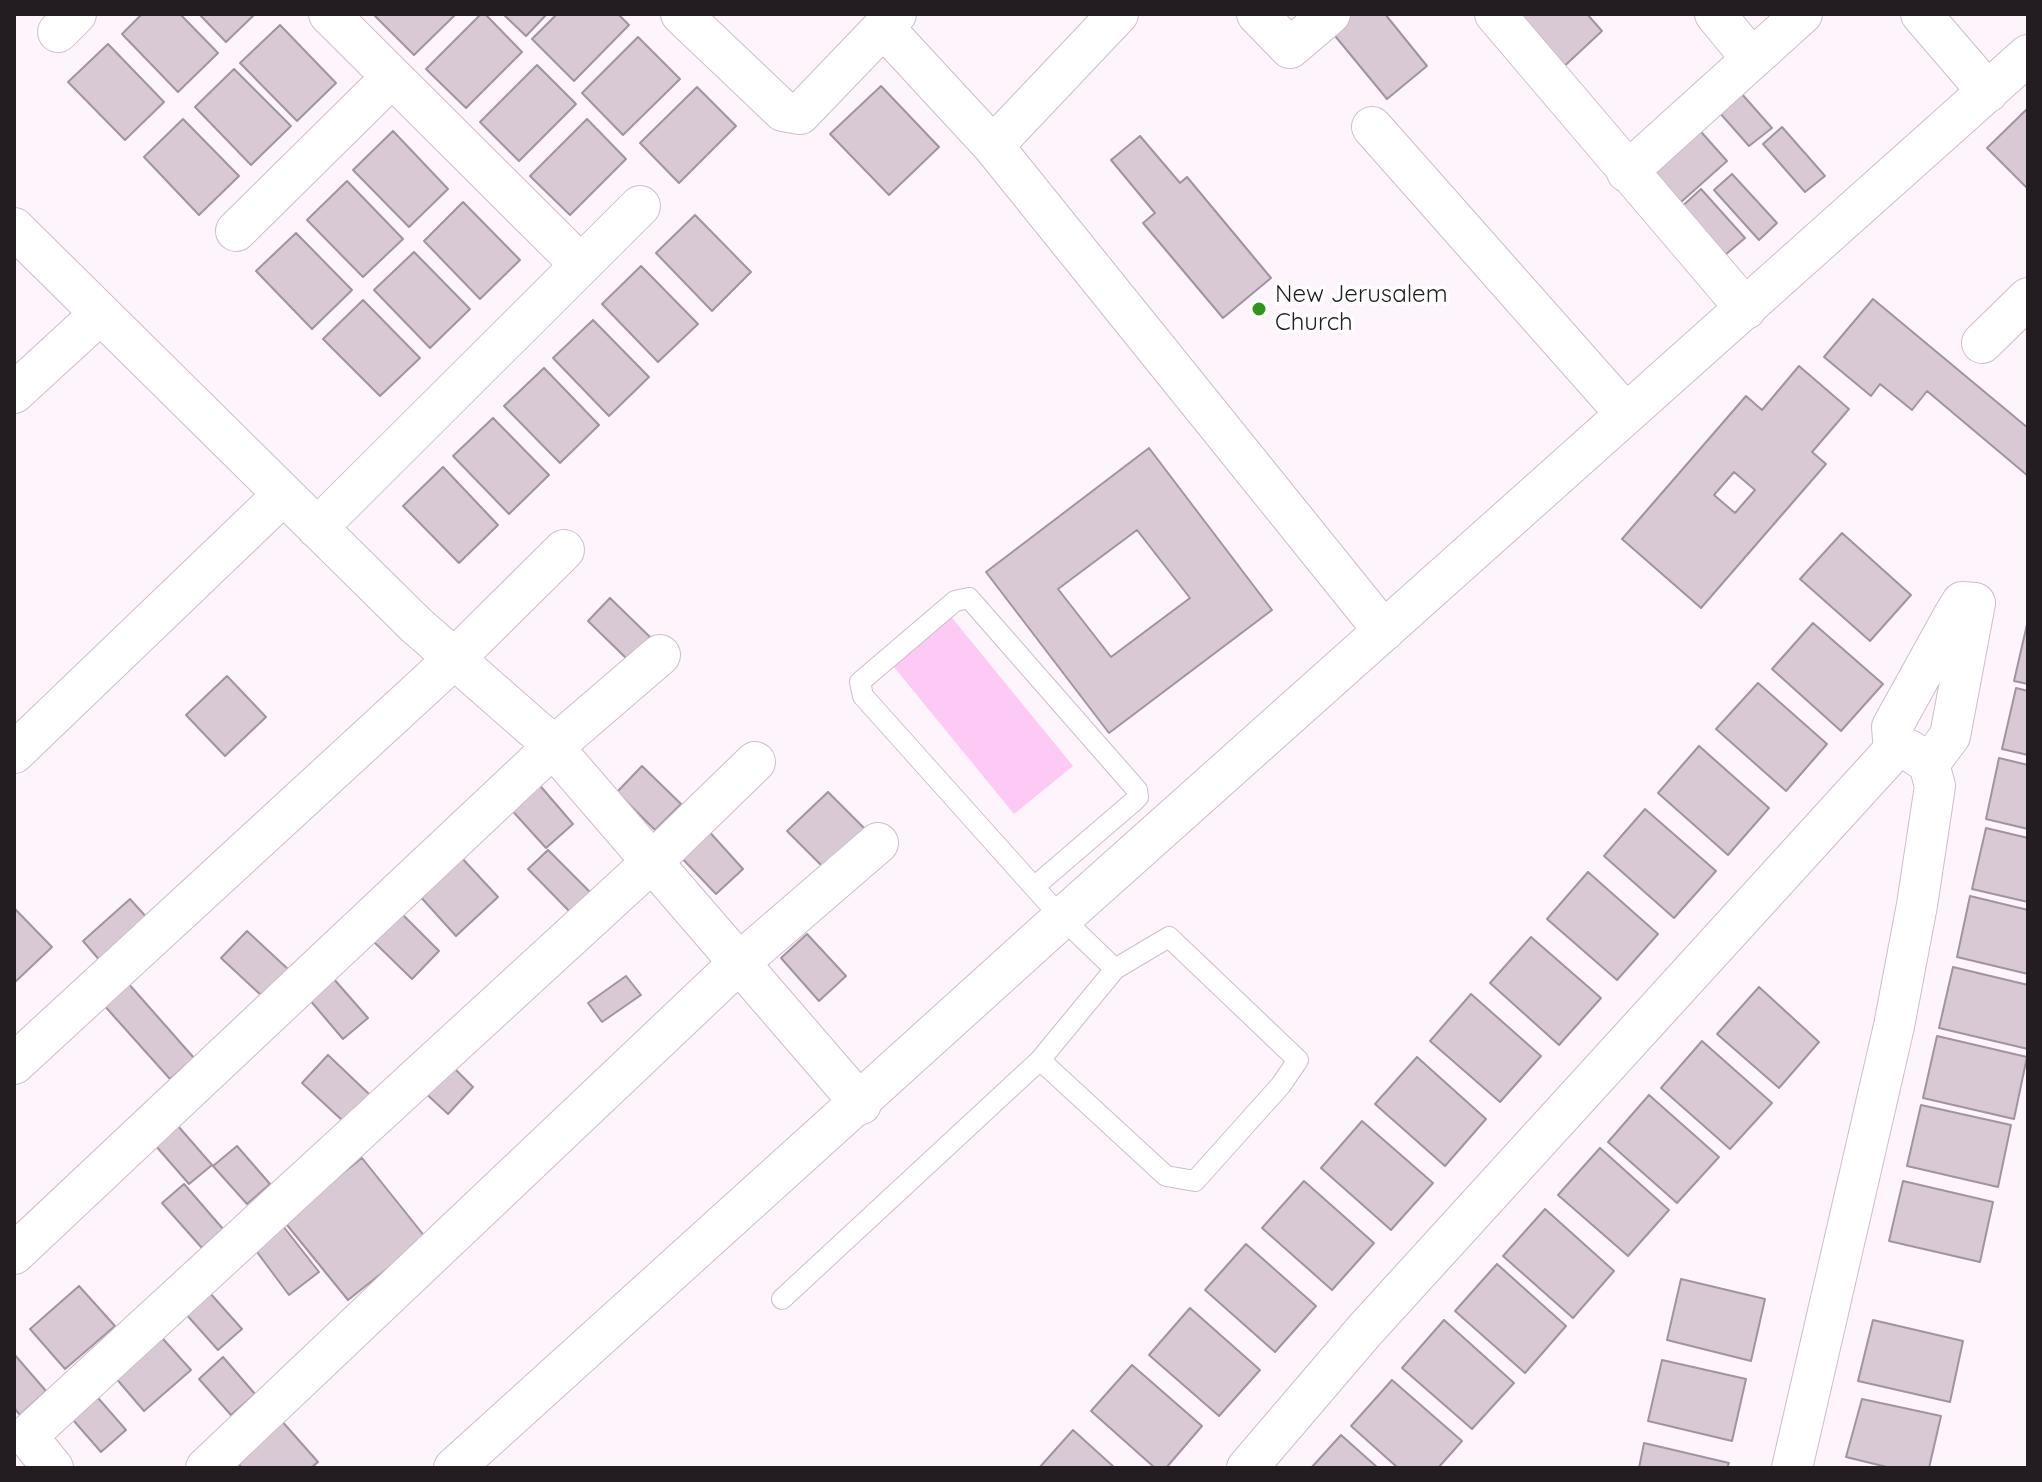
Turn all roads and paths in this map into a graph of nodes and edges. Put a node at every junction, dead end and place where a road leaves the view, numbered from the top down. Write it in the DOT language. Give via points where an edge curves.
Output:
graph roads {
  1 [pos="329,14"];
  2 [pos="681,14"];
  3 [pos="1118,14"];
  4 [pos="1257,14"];
  5 [pos="1330,14"];
  6 [pos="1495,14"];
  7 [pos="1715,14"];
  8 [pos="1802,14"];
  9 [pos="1921,14"];
  10 [pos="890,21"];
  11 [pos="2028,55"];
  12 [pos="1752,59"];
  13 [pos="392,77"];
  14 [pos="1988,92"];
  15 [pos="1372,127"];
  16 [pos="993,146"];
  17 [pos="1627,172"];
  18 [pos="640,206"];
  19 [pos="14,228"];
  20 [pos="236,231"];
  21 [pos="581,265"];
  22 [pos="2028,298"];
  23 [pos="1746,309"];
  24 [pos="100,314"];
  25 [pos="1982,343"];
  26 [pos="14,393"];
  27 [pos="1626,414"];
  28 [pos="283,495"];
  29 [pos="317,528"];
  30 [pos="564,550"];
  31 [pos="1384,631"];
  32 [pos="660,655"];
  33 [pos="455,658"];
  34 [pos="553,747"];
  35 [pos="14,753"];
  36 [pos="755,762"];
  37 [pos="878,843"];
  38 [pos="653,861"];
  39 [pos="1034,887"];
  40 [pos="1062,918"];
  41 [pos="740,962"];
  42 [pos="1115,969"];
  43 [pos="1040,1060"];
  44 [pos="14,1064"];
  45 [pos="861,1104"];
  46 [pos="14,1254"];
  47 [pos="782,1299"];
  48 [pos="18,1434"];
  49 [pos="53,1468"];
  50 [pos="206,1468"];
  51 [pos="454,1468"];
  52 [pos="1247,1468"];
  53 [pos="1792,1468"];
  1 -- 13 [label="street"];
  2 -- 10 [label="street" via="783,111 800,114"];
  3 -- 16 [label="street"];
  4 -- 5 [label="street" via="1290,48"];
  6 -- 17 [label="street"];
  7 -- 12 [label="street"];
  8 -- 12 [label="street"];
  9 -- 14 [label="street"];
  10 -- 16 [label="street"];
  11 -- 14 [label="street"];
  12 -- 17 [label="street"];
  13 -- 20 [label="street"];
  13 -- 21 [label="street"];
  14 -- 23 [label="street"];
  15 -- 27 [label="street"];
  16 -- 31 [label="street"];
  17 -- 23 [label="street"];
  18 -- 21 [label="street"];
  19 -- 24 [label="street"];
  21 -- 29 [label="street"];
  22 -- 25 [label="street"];
  23 -- 27 [label="street"];
  24 -- 26 [label="street"];
  24 -- 28 [label="street"];
  27 -- 31 [label="street"];
  28 -- 29 [label="street"];
  28 -- 35 [label="street"];
  29 -- 33 [label="street"];
  30 -- 33 [label="street"];
  31 -- 40 [label="street"];
  32 -- 34 [label="street"];
  33 -- 34 [label="street"];
  33 -- 44 [label="street"];
  34 -- 38 [label="street"];
  34 -- 46 [label="street"];
  36 -- 38 [label="street"];
  37 -- 41 [label="street"];
  38 -- 41 [label="street"];
  38 -- 48 [label="street"];
  39 -- 39 [label="lane" via="863,696 860,682 955,601 969,598 1137,790 1133,802"];
  39 -- 40 [label="lane"];
  40 -- 42 [label="lane"];
  40 -- 45 [label="street"];
  41 -- 45 [label="street"];
  41 -- 50 [label="street"];
  42 -- 43 [label="lane"];
  42 -- 43 [label="lane" via="1169,937 1298,1060 1195,1181 1166,1176"];
  43 -- 47 [label="lane"];
  45 -- 51 [label="street"];
  48 -- 49 [label="street"];
  52 -- 53 [label="street" via="1365,1330 1911,757 1935,786 1933,809 1894,1026"];
}
